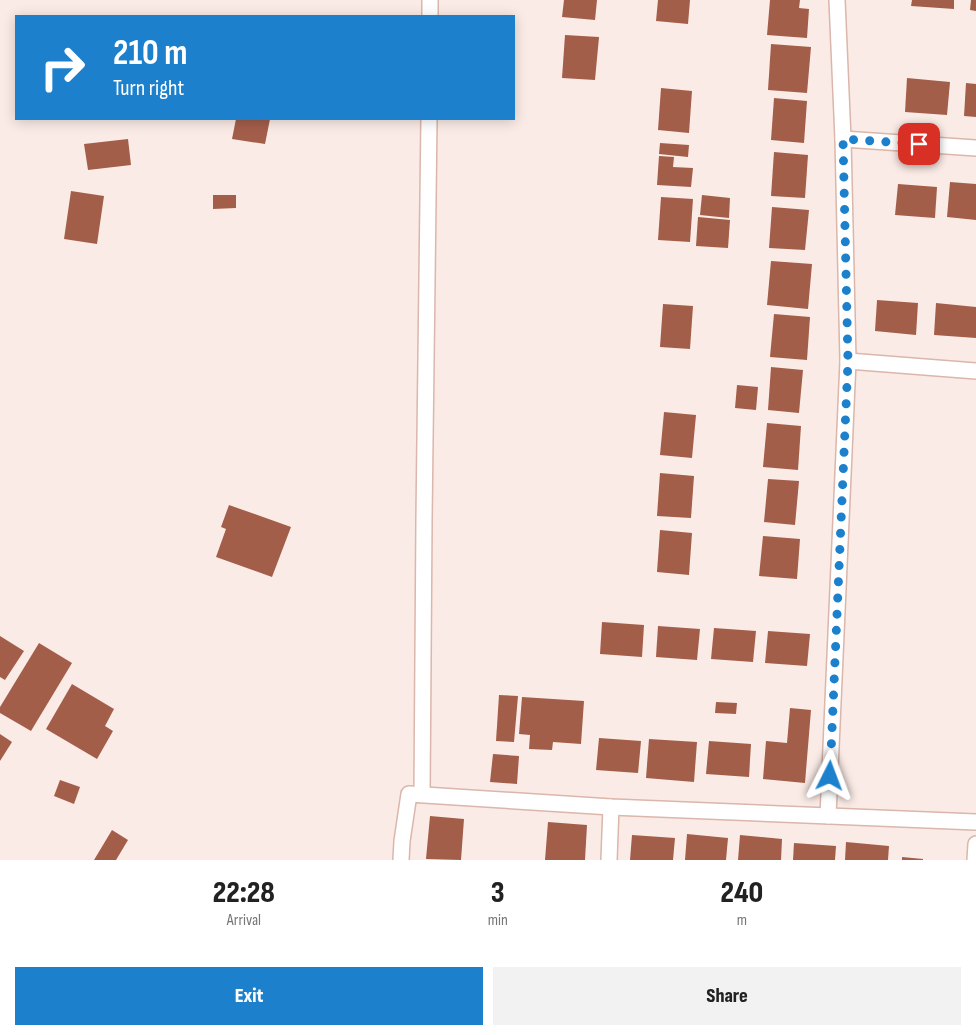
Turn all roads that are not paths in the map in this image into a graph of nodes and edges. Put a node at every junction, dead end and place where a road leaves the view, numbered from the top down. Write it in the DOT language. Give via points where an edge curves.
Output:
graph roads {
  1 [pos="430,0"];
  2 [pos="837,0"];
  3 [pos="430,15"];
  4 [pos="429,120"];
  5 [pos="843,139"];
  6 [pos="976,148"];
  7 [pos="848,361"];
  8 [pos="976,371"];
  9 [pos="422,794"];
  10 [pos="611,807"];
  11 [pos="828,816"];
  12 [pos="976,822"];
  13 [pos="976,844"];
  14 [pos="401,860"];
  15 [pos="609,860"];
  16 [pos="975,860"];
  1 -- 3 [label="street"];
  2 -- 5 [label="street"];
  4 -- 9 [label="street"];
  5 -- 6 [label="street"];
  5 -- 7 [label="street"];
  7 -- 8 [label="street"];
  7 -- 11 [label="street"];
  9 -- 10 [label="street"];
  9 -- 14 [label="street" via="410,794"];
  10 -- 11 [label="street"];
  10 -- 15 [label="street"];
  11 -- 12 [label="street"];
  13 -- 16 [label="street"];
}
